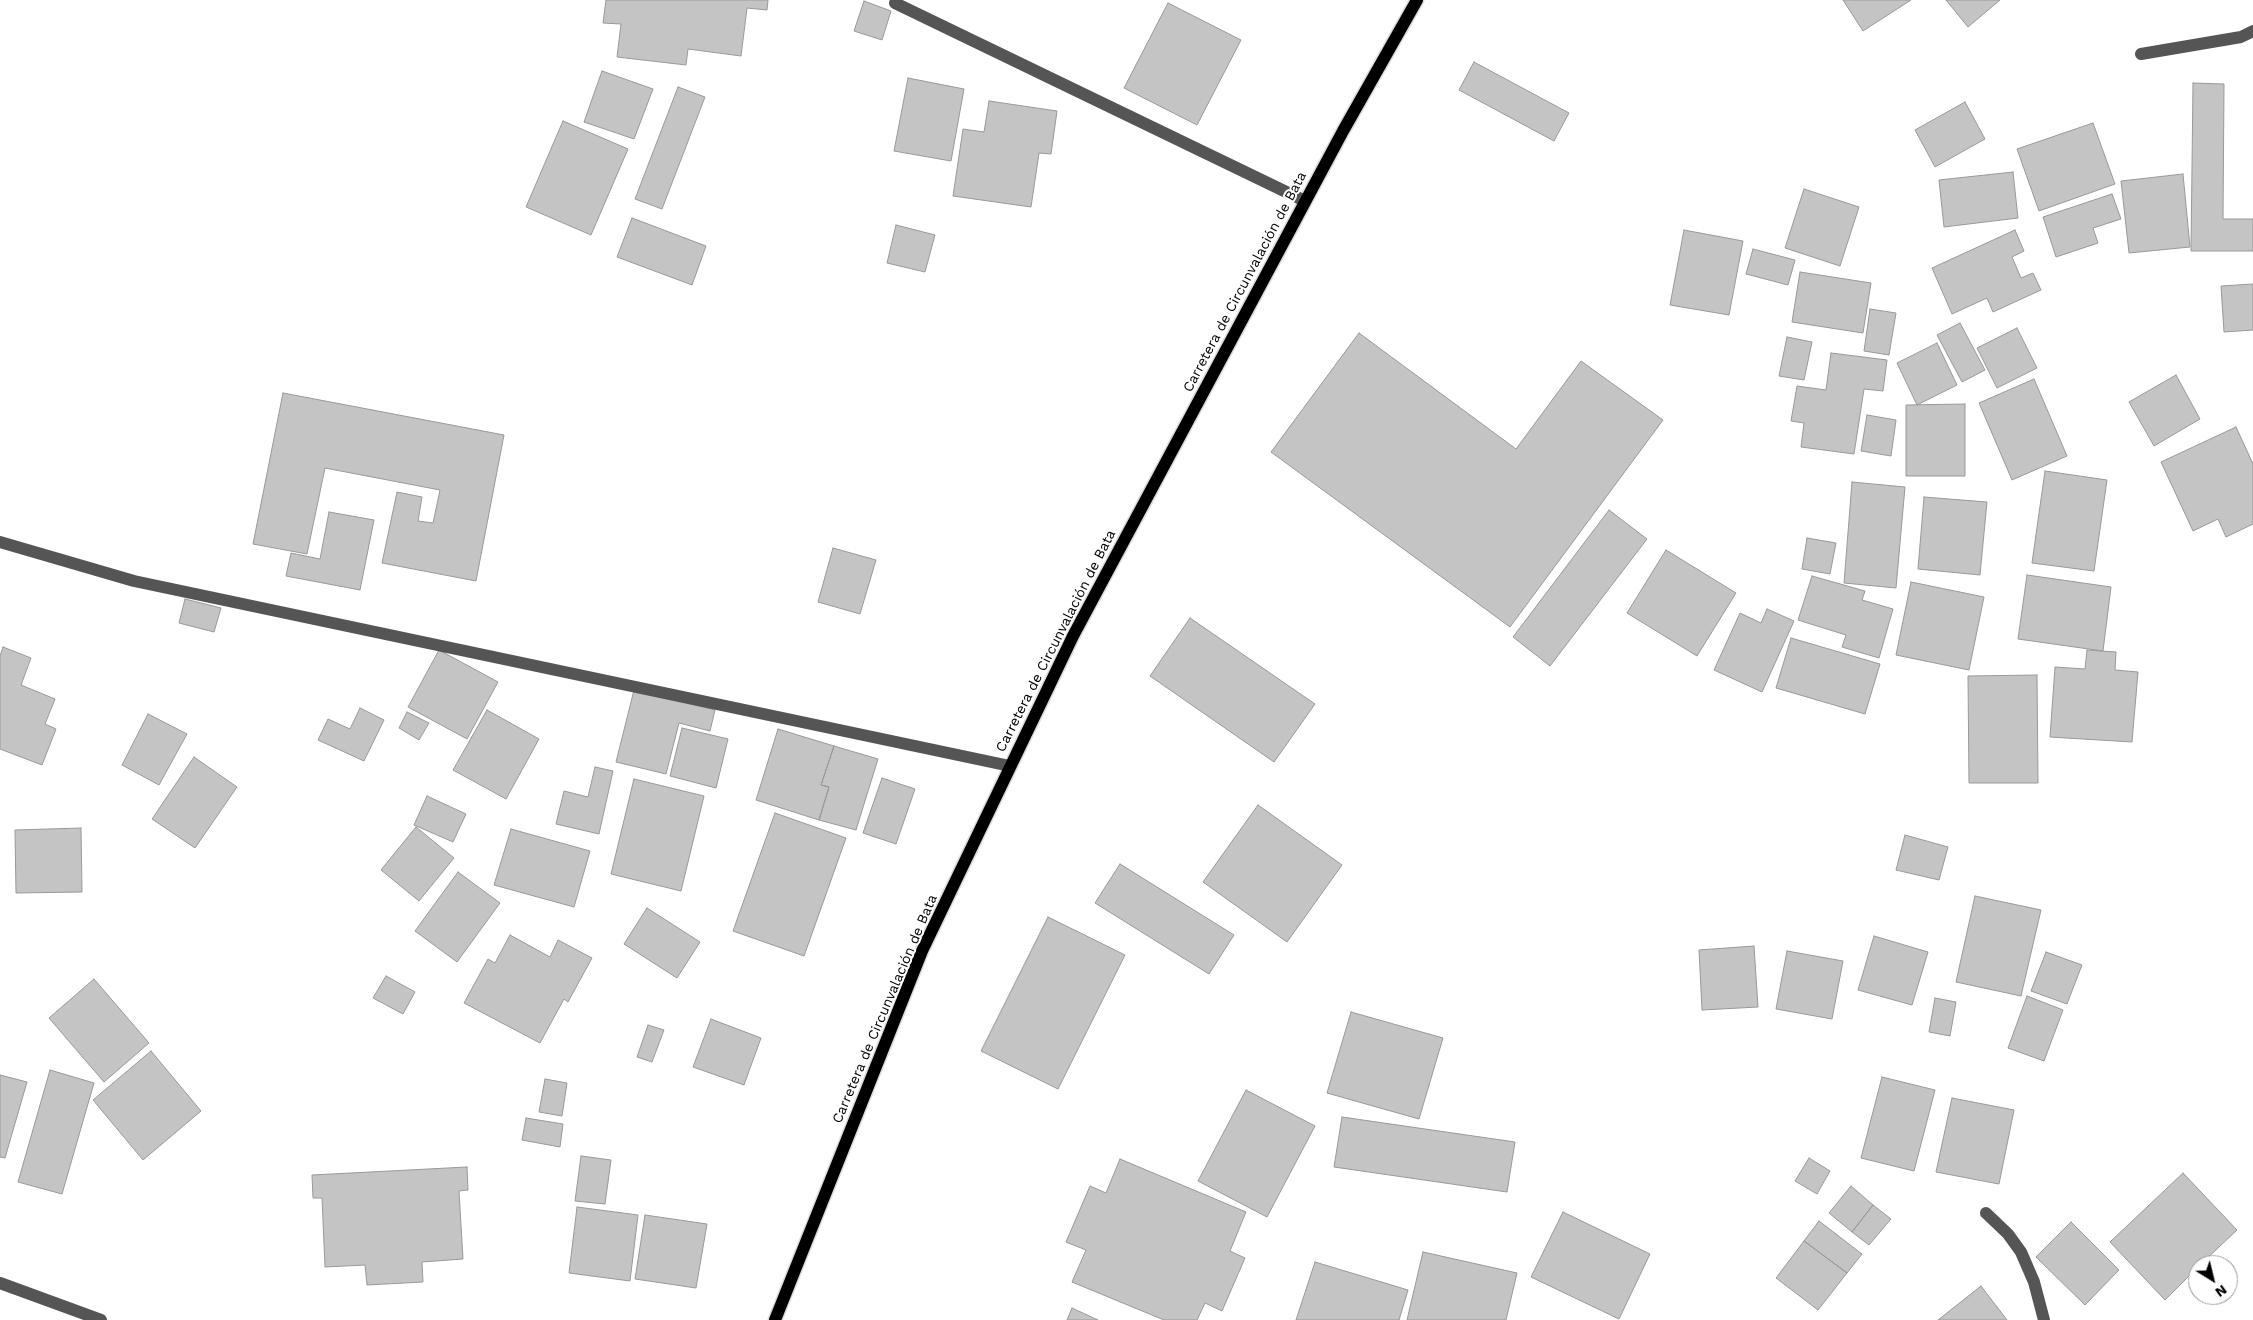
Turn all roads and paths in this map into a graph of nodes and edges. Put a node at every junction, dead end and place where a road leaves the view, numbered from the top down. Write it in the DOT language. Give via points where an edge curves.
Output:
graph roads {
  1 [pos="1416,0"];
  2 [pos="895,3"];
  3 [pos="2253,31"];
  4 [pos="2141,54"];
  5 [pos="1305,201"];
  6 [pos="0,542"];
  7 [pos="1010,766"];
  8 [pos="1986,1213"];
  9 [pos="0,1283"];
  10 [pos="101,1320"];
  11 [pos="775,1320"];
  12 [pos="2044,1320"];
  1 -- 5 [label="main road, Carretera de Circunvalación de Bata"];
  2 -- 5 [label="street"];
  3 -- 4 [label="street" via="2241,37"];
  5 -- 7 [label="main road, Carretera de Circunvalación de Bata" via="1072,636"];
  6 -- 7 [label="street" via="134,582"];
  7 -- 11 [label="main road, Carretera de Circunvalación de Bata" via="922,951"];
  8 -- 12 [label="street" via="2008,1234 2020,1252 2034,1282"];
  9 -- 10 [label="street"];
}
